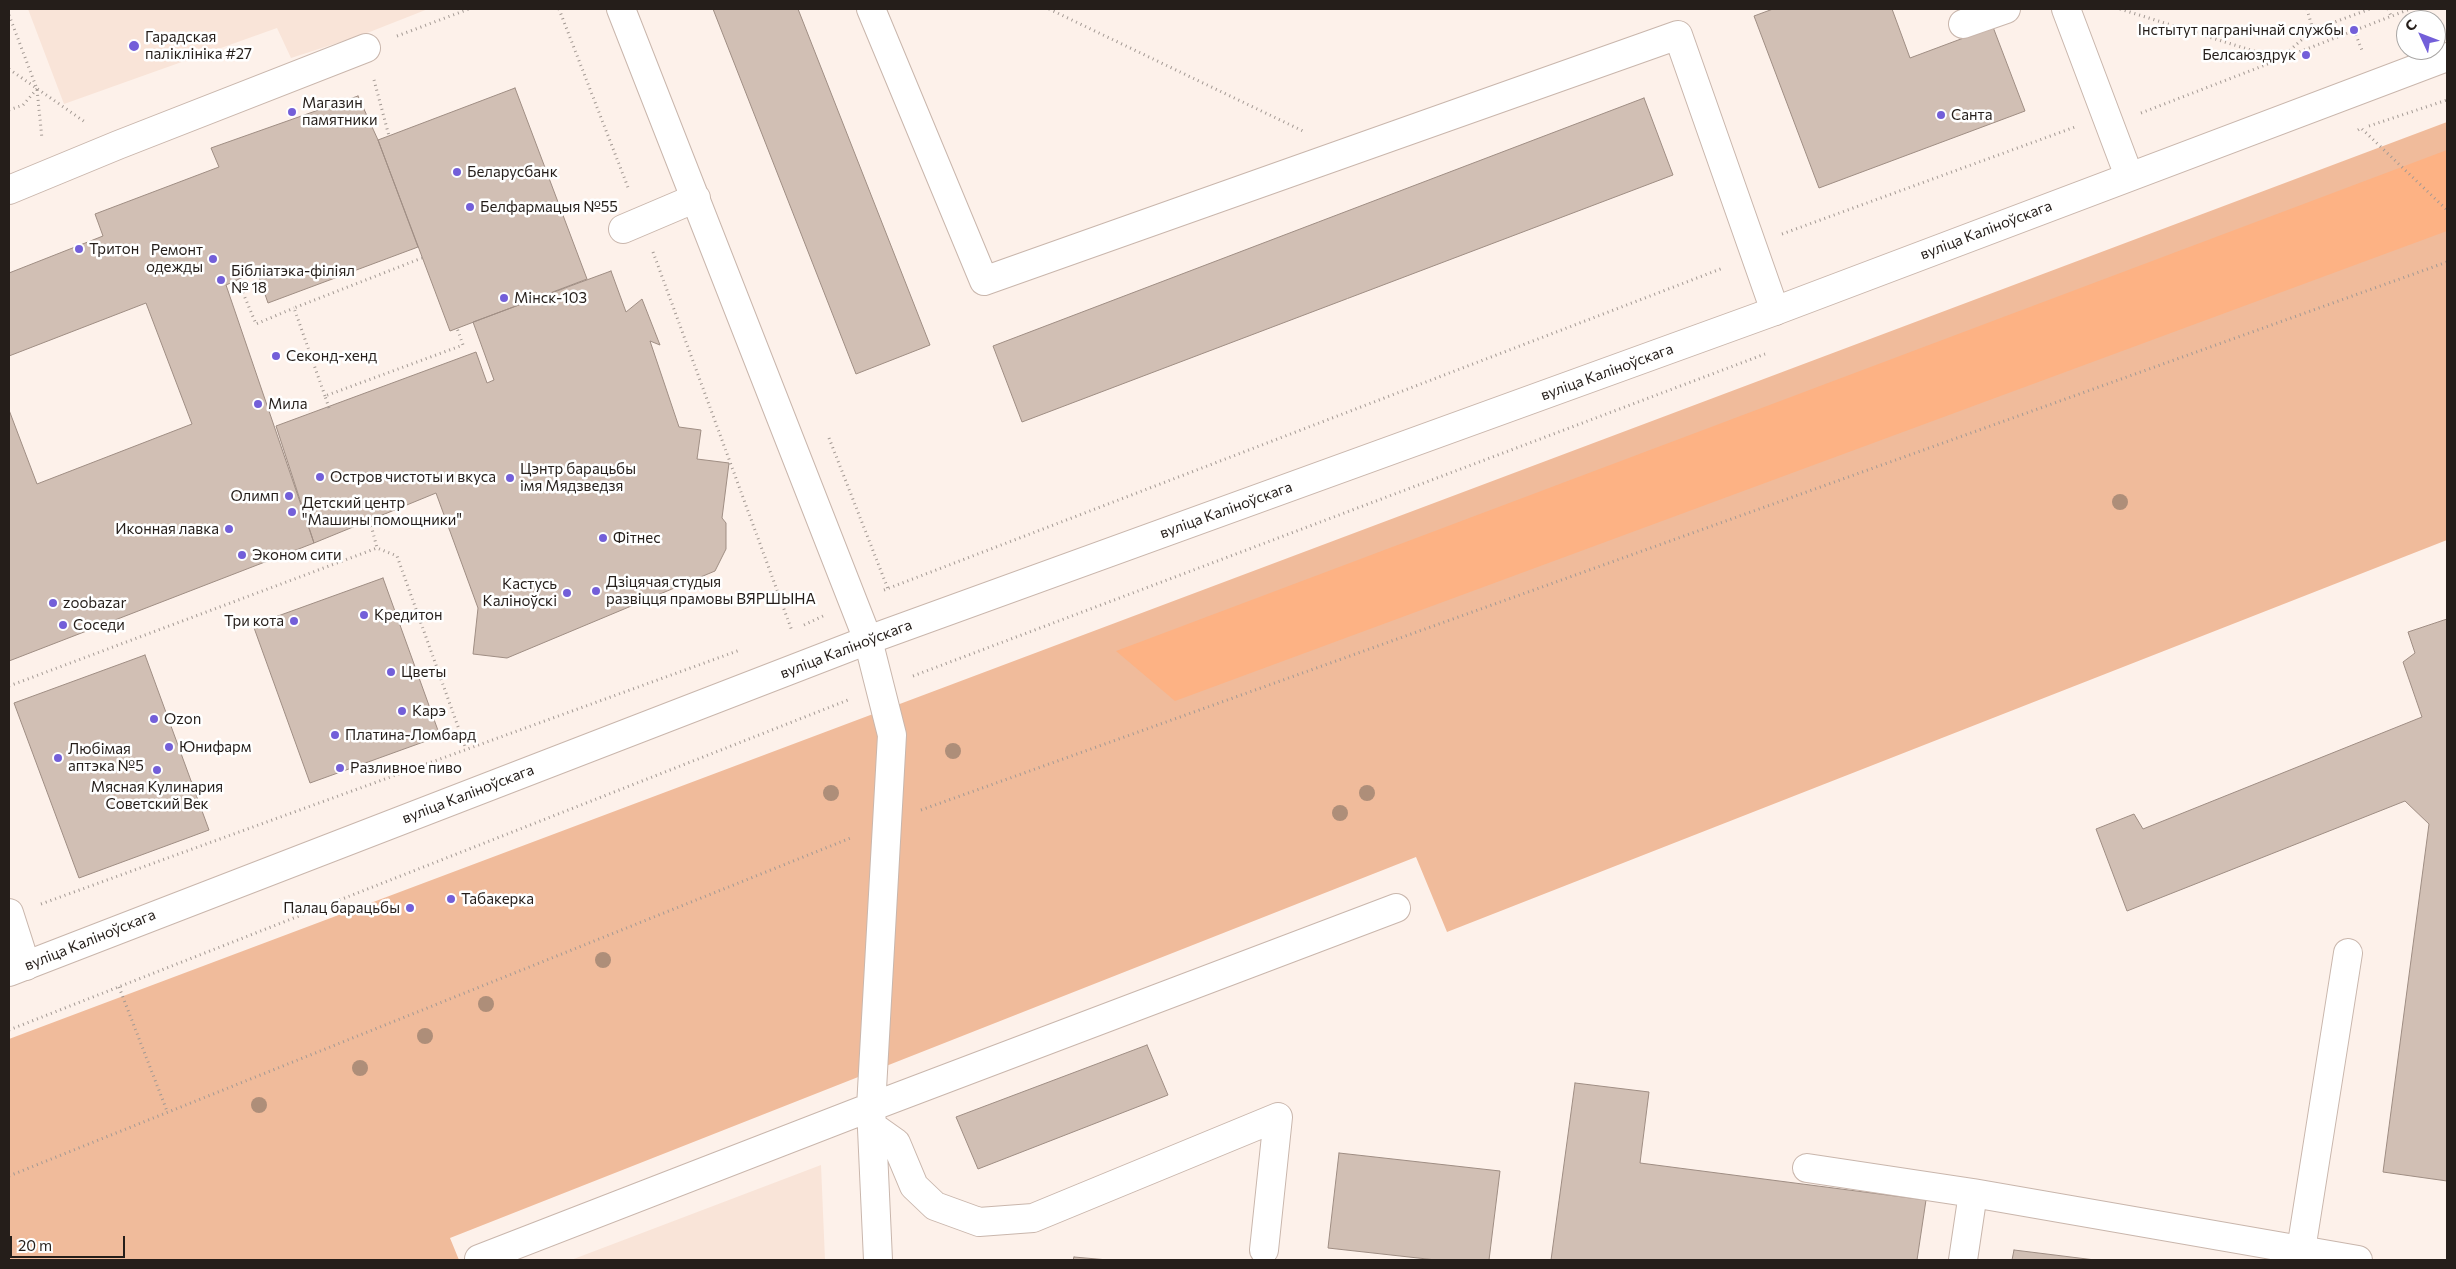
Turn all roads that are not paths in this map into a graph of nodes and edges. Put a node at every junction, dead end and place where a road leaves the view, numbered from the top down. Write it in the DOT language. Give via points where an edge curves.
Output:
graph roads {
  1 [pos="621,9"];
  2 [pos="871,9"];
  3 [pos="2006,9"];
  4 [pos="2066,9"];
  5 [pos="1963,24"];
  6 [pos="366,48"];
  7 [pos="2447,56"];
  8 [pos="2129,176"];
  9 [pos="9,190"];
  10 [pos="696,198"];
  11 [pos="632,225"];
  12 [pos="1775,311"];
  13 [pos="868,640"];
  14 [pos="1396,908"];
  15 [pos="10,916"];
  16 [pos="2348,953"];
  17 [pos="17,969"];
  18 [pos="871,1116"];
  19 [pos="1807,1168"];
  20 [pos="1973,1193"];
  21 [pos="1264,1250"];
  22 [pos="2301,1250"];
  23 [pos="479,1259"];
  24 [pos="878,1260"];
  25 [pos="1963,1260"];
  26 [pos="2358,1260"];
  1 -- 10 [label="main road"];
  2 -- 12 [label="main road" via="984,281 1678,35"];
  3 -- 5 [label="main road"];
  4 -- 8 [label="main road"];
  6 -- 9 [label="main road"];
  7 -- 8 [label="main road, вуліца Каліноўскага"];
  8 -- 12 [label="main road, вуліца Каліноўскага"];
  10 -- 11 [label="main road"];
  10 -- 13 [label="main road"];
  12 -- 13 [label="main road, вуліца Каліноўскага"];
  13 -- 17 [label="main road, вуліца Каліноўскага"];
  13 -- 18 [label="main road" via="892,735"];
  14 -- 18 [label="main road"];
  15 -- 17 [label="main road"];
  16 -- 22 [label="main road"];
  18 -- 21 [label="main road" via="896,1143 914,1186 935,1206 979,1222 1033,1218 1278,1117"];
  18 -- 23 [label="main road"];
  18 -- 24 [label="main road"];
  19 -- 20 [label="main road"];
  20 -- 22 [label="main road"];
  20 -- 25 [label="main road"];
  22 -- 26 [label="main road"];
}
